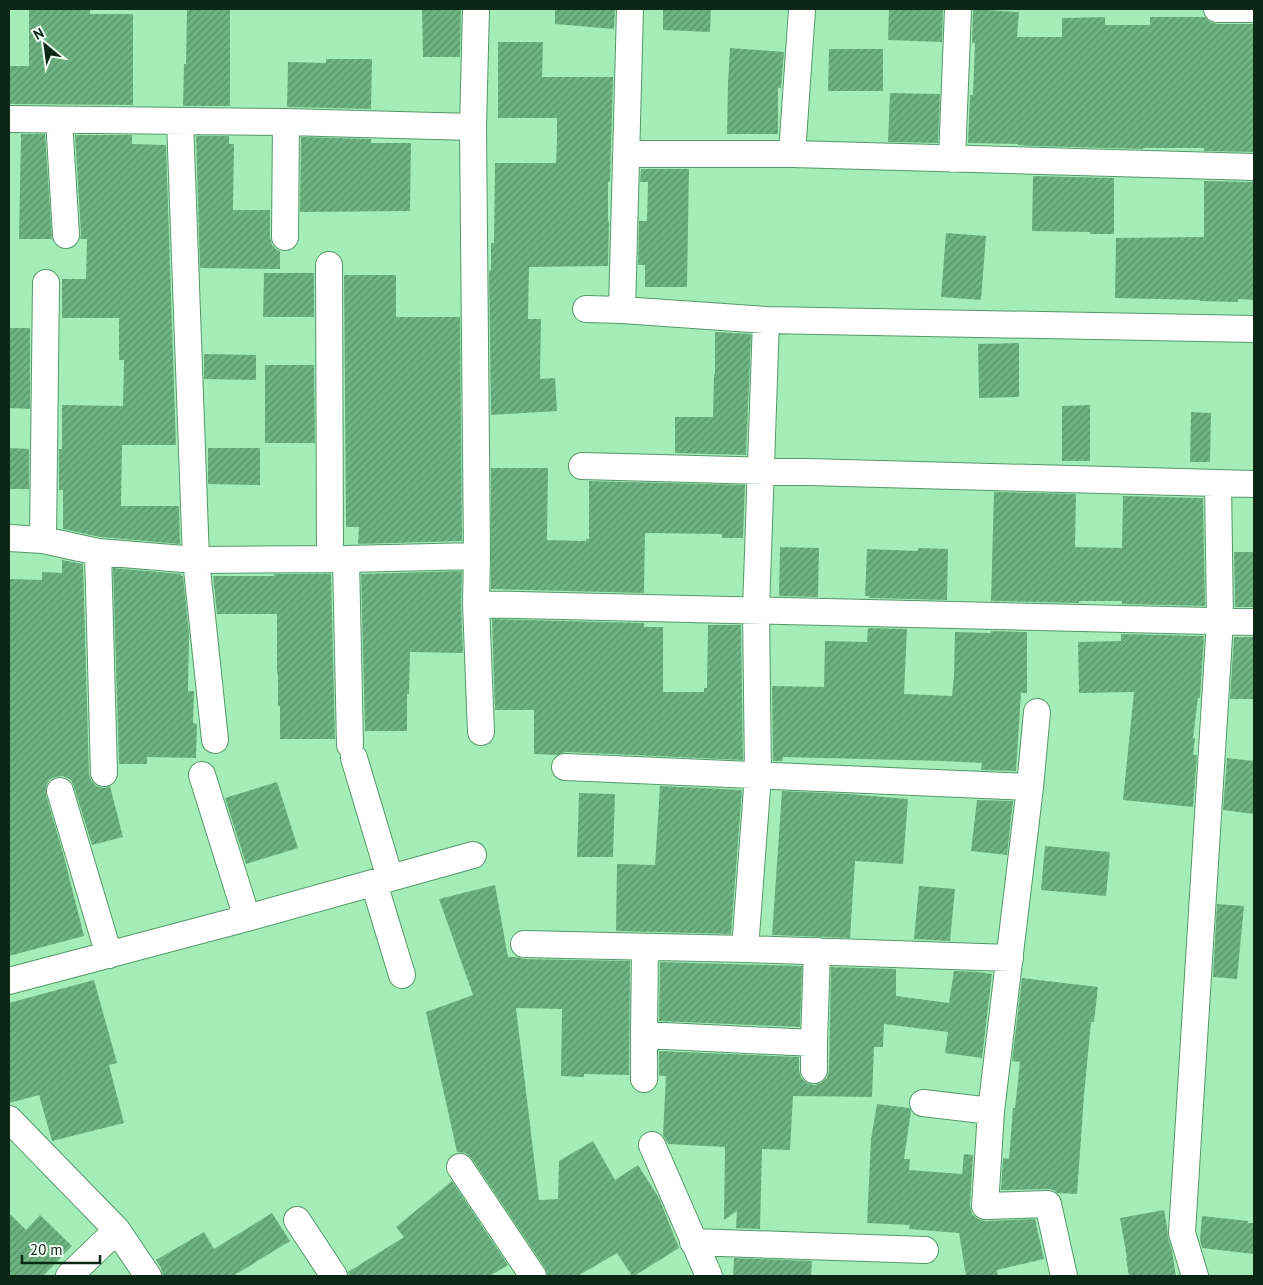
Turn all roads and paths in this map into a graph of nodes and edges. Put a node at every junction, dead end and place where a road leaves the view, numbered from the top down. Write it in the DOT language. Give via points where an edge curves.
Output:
graph roads {
  1 [pos="476,9"];
  2 [pos="630,9"];
  3 [pos="802,9"];
  4 [pos="958,9"];
  5 [pos="1217,9"];
  6 [pos="1254,9"];
  7 [pos="9,119"];
  8 [pos="59,120"];
  9 [pos="180,121"];
  10 [pos="286,122"];
  11 [pos="473,127"];
  12 [pos="626,154"];
  13 [pos="792,154"];
  14 [pos="952,159"];
  15 [pos="1254,167"];
  16 [pos="66,235"];
  17 [pos="286,237"];
  18 [pos="329,265"];
  19 [pos="46,283"];
  20 [pos="586,309"];
  21 [pos="622,310"];
  22 [pos="766,320"];
  23 [pos="1254,330"];
  24 [pos="582,466"];
  25 [pos="760,470"];
  26 [pos="1218,483"];
  27 [pos="1254,484"];
  28 [pos="9,538"];
  29 [pos="43,540"];
  30 [pos="98,552"];
  31 [pos="477,556"];
  32 [pos="338,559"];
  33 [pos="196,560"];
  34 [pos="476,604"];
  35 [pos="756,610"];
  36 [pos="1220,621"];
  37 [pos="1254,622"];
  38 [pos="1037,712"];
  39 [pos="481,732"];
  40 [pos="215,740"];
  41 [pos="566,767"];
  42 [pos="104,773"];
  43 [pos="202,775"];
  44 [pos="758,776"];
  45 [pos="1030,787"];
  46 [pos="60,791"];
  47 [pos="473,855"];
  48 [pos="382,881"];
  49 [pos="247,918"];
  50 [pos="524,944"];
  51 [pos="645,947"];
  52 [pos="745,949"];
  53 [pos="818,951"];
  54 [pos="109,954"];
  55 [pos="1010,958"];
  56 [pos="402,975"];
  57 [pos="9,981"];
  58 [pos="644,1035"];
  59 [pos="814,1042"];
  60 [pos="814,1070"];
  61 [pos="644,1079"];
  62 [pos="923,1103"];
  63 [pos="990,1111"];
  64 [pos="9,1119"];
  65 [pos="652,1145"];
  66 [pos="460,1167"];
  67 [pos="297,1220"];
  68 [pos="117,1230"];
  69 [pos="693,1242"];
  70 [pos="925,1250"];
  71 [pos="69,1276"];
  72 [pos="148,1276"];
  73 [pos="334,1276"];
  74 [pos="532,1276"];
  75 [pos="709,1276"];
  76 [pos="1064,1276"];
  77 [pos="1195,1276"];
  1 -- 11 [label="street"];
  2 -- 12 [label="street"];
  3 -- 13 [label="street"];
  4 -- 14 [label="street"];
  5 -- 6 [label="street"];
  7 -- 8 [label="street"];
  8 -- 9 [label="street"];
  8 -- 16 [label="street"];
  9 -- 10 [label="street"];
  9 -- 33 [label="street"];
  10 -- 11 [label="street"];
  10 -- 17 [label="street"];
  11 -- 31 [label="street"];
  12 -- 13 [label="street"];
  12 -- 21 [label="street"];
  13 -- 14 [label="street"];
  14 -- 15 [label="street"];
  18 -- 32 [label="street"];
  19 -- 29 [label="street"];
  20 -- 21 [label="street"];
  21 -- 22 [label="street"];
  22 -- 23 [label="street"];
  22 -- 25 [label="street"];
  24 -- 25 [label="street"];
  25 -- 26 [label="street"];
  25 -- 35 [label="street"];
  26 -- 27 [label="street"];
  26 -- 36 [label="street"];
  28 -- 29 [label="street"];
  29 -- 30 [label="street"];
  30 -- 33 [label="street"];
  30 -- 42 [label="street"];
  31 -- 32 [label="street"];
  31 -- 34 [label="street"];
  32 -- 33 [label="street"];
  32 -- 48 [label="street" via="352,752"];
  33 -- 40 [label="street"];
  34 -- 35 [label="street"];
  34 -- 39 [label="street"];
  35 -- 36 [label="street"];
  35 -- 44 [label="street"];
  36 -- 37 [label="street"];
  36 -- 77 [label="street" via="1182,1233"];
  38 -- 45 [label="street"];
  41 -- 44 [label="street"];
  43 -- 49 [label="street"];
  44 -- 45 [label="street"];
  44 -- 52 [label="street"];
  45 -- 55 [label="street"];
  46 -- 54 [label="street"];
  47 -- 48 [label="street"];
  48 -- 49 [label="street"];
  48 -- 56 [label="street"];
  49 -- 54 [label="street"];
  50 -- 51 [label="street"];
  51 -- 52 [label="street"];
  51 -- 58 [label="street"];
  52 -- 53 [label="street"];
  53 -- 55 [label="street"];
  53 -- 59 [label="street"];
  54 -- 57 [label="street"];
  55 -- 63 [label="street"];
  58 -- 59 [label="street"];
  58 -- 61 [label="street"];
  59 -- 60 [label="street"];
  62 -- 63 [label="street"];
  63 -- 76 [label="street" via="985,1206 1048,1204"];
  64 -- 68 [label="street"];
  65 -- 69 [label="street"];
  66 -- 74 [label="street"];
  67 -- 73 [label="street"];
  68 -- 71 [label="street"];
  68 -- 72 [label="street"];
  69 -- 70 [label="street"];
  69 -- 75 [label="street"];
}
